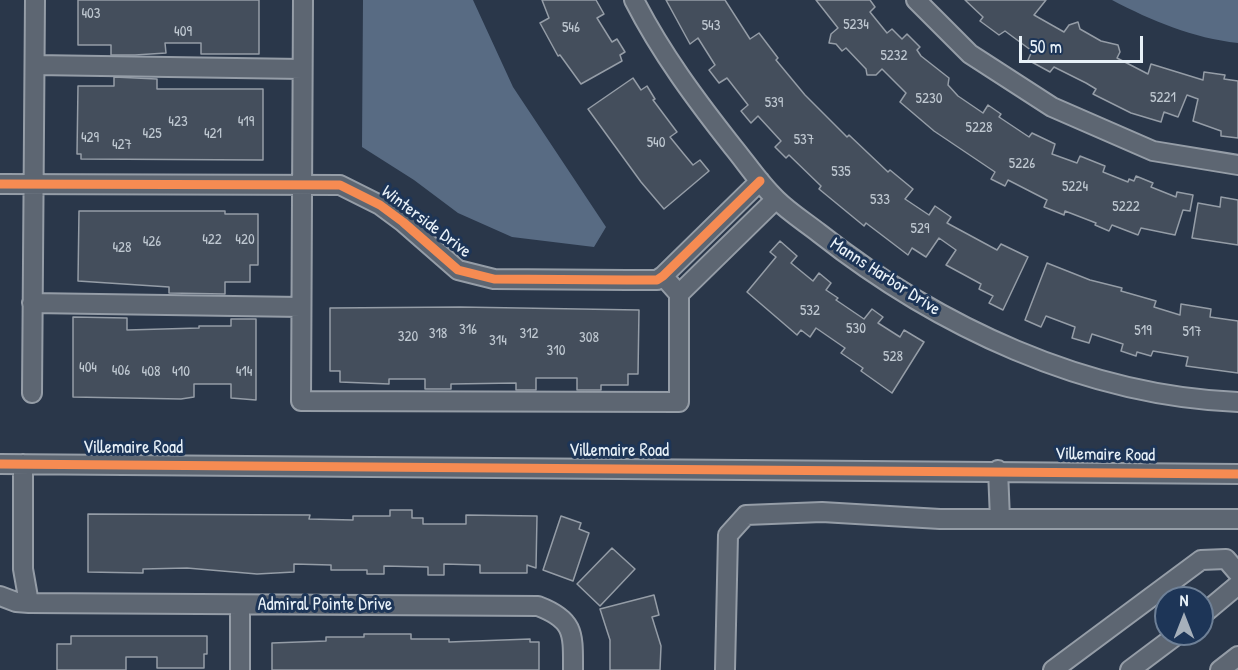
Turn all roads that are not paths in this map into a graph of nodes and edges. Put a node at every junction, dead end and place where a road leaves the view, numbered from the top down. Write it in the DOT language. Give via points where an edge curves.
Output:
graph roads {
  1 [pos="35,0"];
  2 [pos="303,0"];
  3 [pos="634,0"];
  4 [pos="916,0"];
  5 [pos="35,65"];
  6 [pos="302,69"];
  7 [pos="1238,165"];
  8 [pos="760,181"];
  9 [pos="0,184"];
  10 [pos="34,184"];
  11 [pos="302,186"];
  12 [pos="776,199"];
  13 [pos="663,276"];
  14 [pos="679,294"];
  15 [pos="32,303"];
  16 [pos="301,307"];
  17 [pos="32,393"];
  18 [pos="1238,402"];
  19 [pos="0,464"];
  20 [pos="23,464"];
  21 [pos="998,470"];
  22 [pos="1238,474"];
  23 [pos="1000,519"];
  24 [pos="1238,519"];
  25 [pos="1238,573"];
  26 [pos="1238,585"];
  27 [pos="0,596"];
  28 [pos="29,603"];
  29 [pos="240,604"];
  30 [pos="1214,605"];
  31 [pos="1162,646"];
  32 [pos="1238,656"];
  33 [pos="240,670"];
  34 [pos="573,670"];
  35 [pos="725,670"];
  36 [pos="1053,670"];
  37 [pos="1130,670"];
  38 [pos="1220,670"];
  1 -- 5 [label="street"];
  2 -- 6 [label="street"];
  3 -- 8 [label="street, Manns Harbor Drive" via="689,91"];
  4 -- 7 [label="street" via="970,54 1052,106 1153,151"];
  5 -- 6 [label="street"];
  5 -- 10 [label="street"];
  6 -- 11 [label="street"];
  8 -- 12 [label="street, Manns Harbor Drive"];
  8 -- 13 [label="street"];
  9 -- 10 [label="street, Winterside Drive"];
  10 -- 11 [label="street, Winterside Drive"];
  10 -- 15 [label="street"];
  11 -- 13 [label="street, Winterside Drive" via="340,186 380,205 458,270 494,279 657,280"];
  11 -- 16 [label="street"];
  12 -- 14 [label="street"];
  12 -- 18 [label="street, Manns Harbor Drive" via="854,261 926,307 982,335 1053,365 1127,387"];
  13 -- 14 [label="street"];
  14 -- 16 [label="street" via="679,402 301,401"];
  15 -- 16 [label="street"];
  15 -- 17 [label="street"];
  19 -- 20 [label="street, Villemaire Road"];
  20 -- 21 [label="street, Villemaire Road"];
  20 -- 28 [label="street" via="23,569"];
  21 -- 22 [label="street, Villemaire Road"];
  21 -- 23 [label="street"];
  23 -- 24 [label="street"];
  23 -- 35 [label="street" via="822,512 746,515 728,535"];
  25 -- 36 [label="street" via="1226,559 1201,560"];
  26 -- 30 [label="street"];
  27 -- 28 [label="street, Admiral Pointe Drive"];
  28 -- 29 [label="street, Admiral Pointe Drive"];
  29 -- 33 [label="street"];
  29 -- 34 [label="street, Admiral Pointe Drive" via="538,606 556,613 568,625 573,638"];
  31 -- 37 [label="street"];
  32 -- 38 [label="street"];
}
